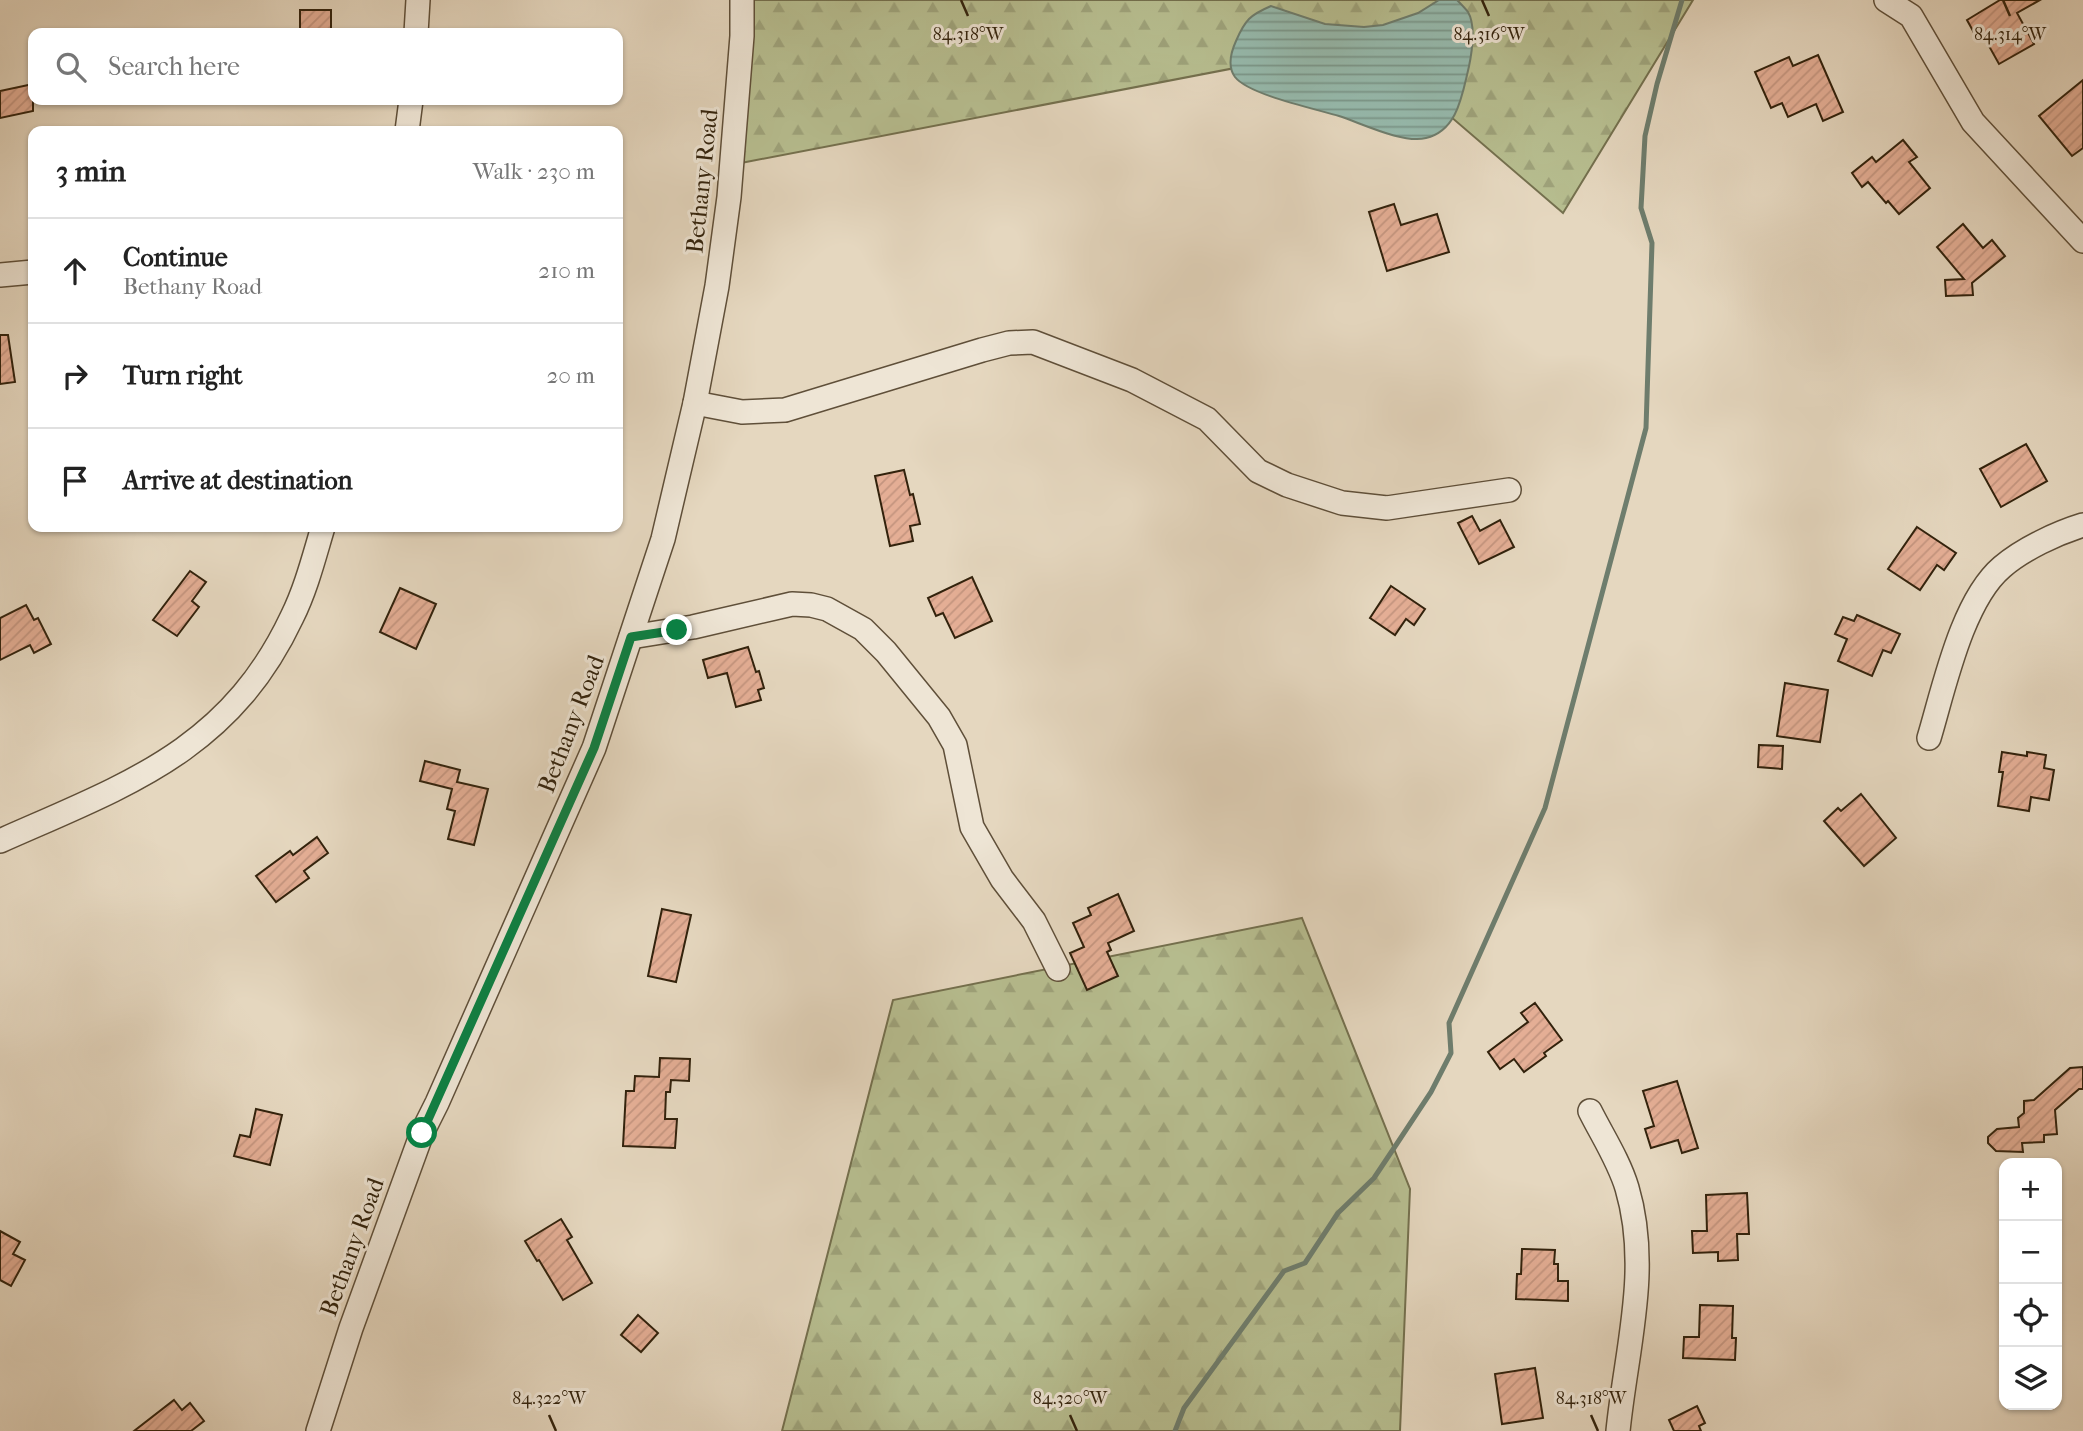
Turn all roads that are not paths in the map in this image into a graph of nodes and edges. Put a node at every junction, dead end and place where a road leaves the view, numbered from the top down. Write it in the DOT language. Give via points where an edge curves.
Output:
graph roads {
  1 [pos="418,0"];
  2 [pos="742,0"];
  3 [pos="1886,0"];
  4 [pos="416,28"];
  5 [pos="410,105"];
  6 [pos="408,126"];
  7 [pos="2083,241"];
  8 [pos="28,272"];
  9 [pos="0,275"];
  10 [pos="695,403"];
  11 [pos="1509,490"];
  12 [pos="2083,525"];
  13 [pos="321,532"];
  14 [pos="631,637"];
  15 [pos="1929,738"];
  16 [pos="0,841"];
  17 [pos="1058,969"];
  18 [pos="1590,1111"];
  19 [pos="318,1431"];
  20 [pos="1618,1431"];
  1 -- 4 [label="street"];
  2 -- 10 [label="street, Bethany Road" via="729,197"];
  3 -- 7 [label="street" via="1911,16 1973,122"];
  5 -- 6 [label="street"];
  8 -- 9 [label="street"];
  10 -- 11 [label="street" via="742,412 785,410 982,350 1033,342 1166,397 1207,419 1258,471 1342,503 1387,508"];
  10 -- 14 [label="street, Bethany Road" via="663,539"];
  12 -- 15 [label="street" via="2057,533 2002,567 1978,598 1954,652"];
  13 -- 16 [label="street" via="293,617 245,692 216,723 180,754 128,784"];
  14 -- 17 [label="street" via="792,604 827,609 863,629 939,717 955,745 972,827 1002,879 1034,921"];
  14 -- 19 [label="street, Bethany Road" via="594,748 416,1148"];
  18 -- 20 [label="street" via="1626,1187 1636,1246 1636,1310"];
}
